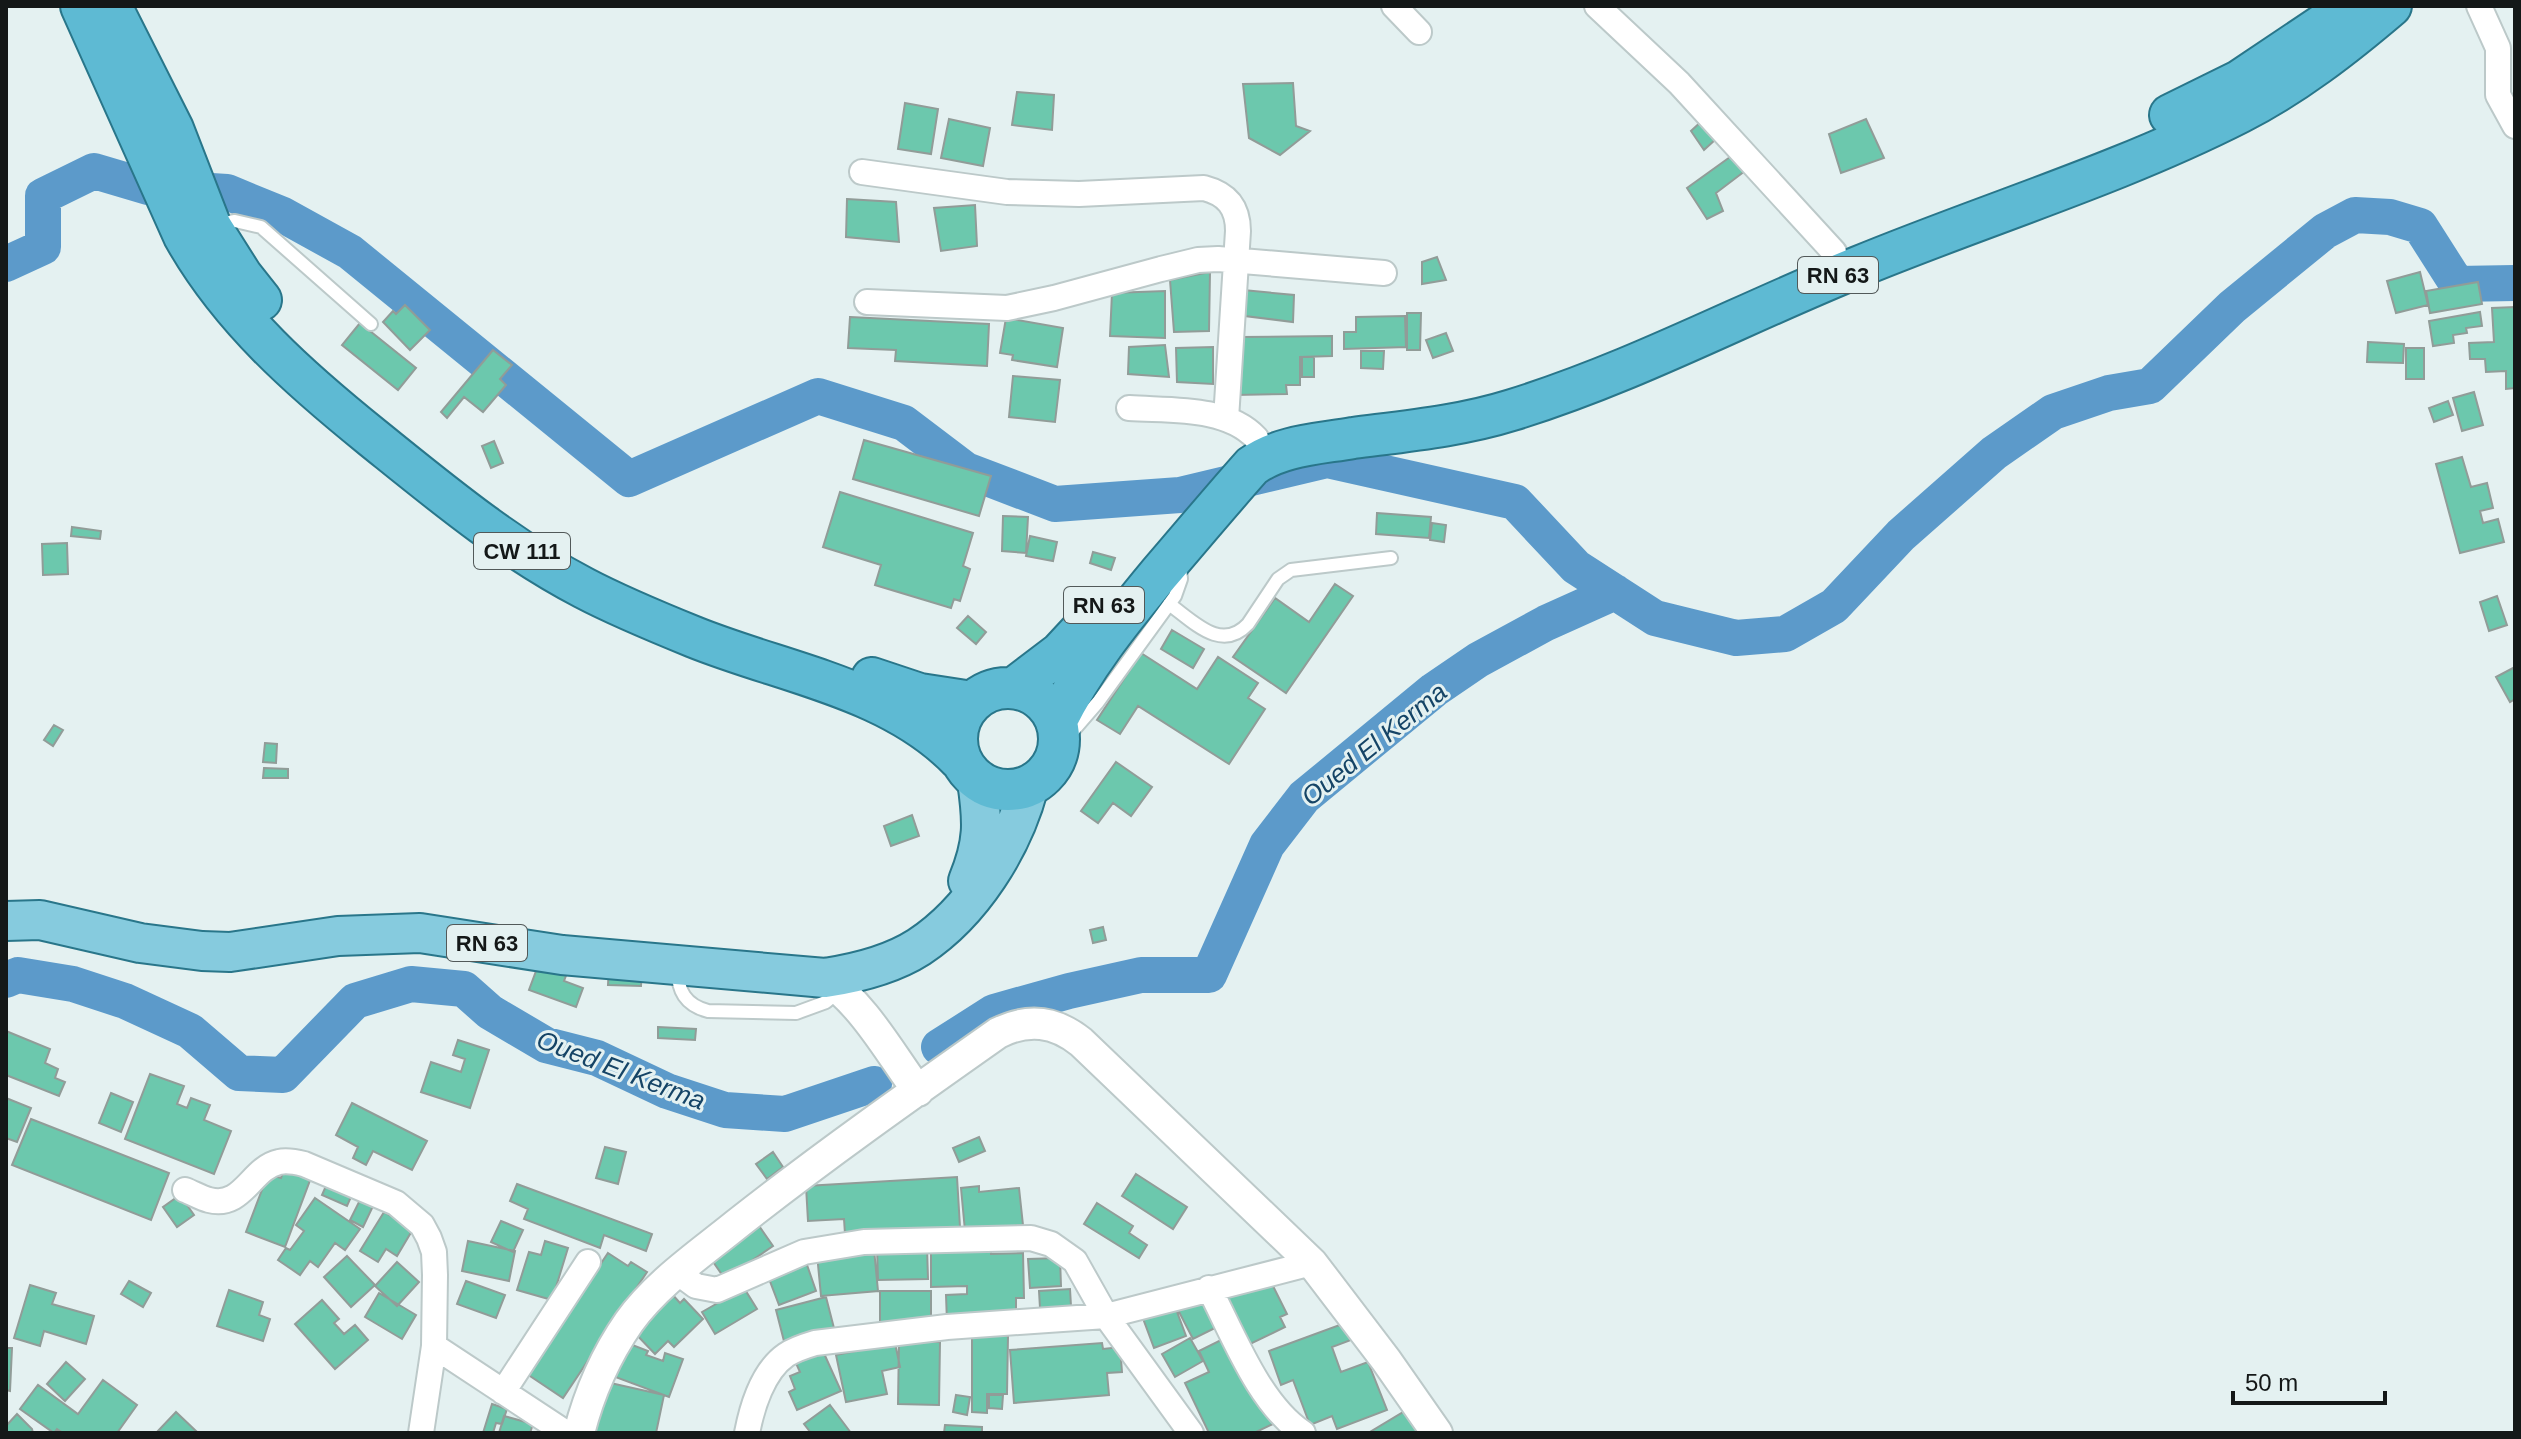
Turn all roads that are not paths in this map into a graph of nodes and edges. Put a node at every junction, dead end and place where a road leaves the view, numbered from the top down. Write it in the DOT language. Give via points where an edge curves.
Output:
graph roads {
  1 [pos="1394,6"];
  2 [pos="1597,6"];
  3 [pos="2351,6"];
  4 [pos="2391,6"];
  5 [pos="2479,6"];
  6 [pos="90,7"];
  7 [pos="1419,32"];
  8 [pos="2515,126"];
  9 [pos="862,172"];
  10 [pos="196,217"];
  11 [pos="1834,252"];
  12 [pos="1237,259"];
  13 [pos="1384,273"];
  14 [pos="867,302"];
  15 [pos="371,324"];
  16 [pos="1129,408"];
  17 [pos="1243,443"];
  18 [pos="1186,529"];
  19 [pos="1391,558"];
  20 [pos="1169,604"];
  21 [pos="1014,688"];
  22 [pos="972,702"];
  23 [pos="1057,735"];
  24 [pos="969,770"];
  25 [pos="1029,786"];
  26 [pos="954,917"];
  27 [pos="6,921"];
  28 [pos="833,983"];
  29 [pos="918,1091"];
  30 [pos="185,1190"];
  31 [pos="588,1262"];
  32 [pos="1312,1263"];
  33 [pos="677,1272"];
  34 [pos="1209,1288"];
  35 [pos="1106,1316"];
  36 [pos="434,1346"];
  37 [pos="503,1392"];
  38 [pos="421,1433"];
  39 [pos="566,1433"];
  40 [pos="579,1433"];
  41 [pos="747,1433"];
  42 [pos="1191,1433"];
  43 [pos="1303,1433"];
  44 [pos="1437,1433"];
  1 -- 7 [label="street"];
  2 -- 11 [label="street" via="1679,83"];
  3 -- 11 [label="highway, RN 63" via="2239,81 2173,114"];
  4 -- 17 [label="highway, RN 63" via="2303,75 2239,113 1854,268 1594,381 1475,420 1275,454"];
  5 -- 8 [label="street" via="2498,48 2498,95"];
  6 -- 10 [label="highway, CW 111"];
  9 -- 12 [label="street" via="1045,193 1204,188 1234,207"];
  10 -- 15 [label="lane" via="261,227"];
  10 -- 22 [label="highway, CW 111" via="262,302 316,360 448,470 550,542 695,613 903,689"];
  10 -- 24 [label="highway, CW 111" via="200,264 242,317 329,403 503,539 581,587 644,617 878,703 927,731"];
  11 -- 17 [label="highway, RN 63" via="1725,301 1487,393 1301,425"];
  12 -- 13 [label="street"];
  12 -- 14 [label="street" via="1198,260 1007,308"];
  12 -- 17 [label="street"];
  16 -- 17 [label="street" via="1184,412"];
  17 -- 18 [label="highway, RN 63"];
  18 -- 20 [label="lane" via="1181,579"];
  18 -- 21 [label="highway, RN 63" via="1060,653"];
  18 -- 23 [label="highway, RN 63" via="1092,658"];
  19 -- 20 [label="lane" via="1291,570 1278,579 1248,624 1229,636 1207,632"];
  20 -- 23 [label="lane" via="1098,702"];
  21 -- 22 [label="highway" via="987,692"];
  21 -- 23 [label="highway" via="1040,699"];
  22 -- 24 [label="highway" via="956,733"];
  23 -- 25 [label="highway" via="1049,770"];
  24 -- 25 [label="highway" via="1002,791"];
  24 -- 26 [label="main road" via="982,838"];
  25 -- 26 [label="main road" via="1010,838"];
  26 -- 28 [label="main road, RN 63" via="919,947"];
  27 -- 28 [label="main road, RN 63" via="40,920 140,943 230,952 338,936 420,933 562,955"];
  28 -- 29 [label="street"];
  29 -- 32 [label="street" via="1012,1026 1056,1026 1091,1050"];
  29 -- 33 [label="street" via="794,1179"];
  30 -- 36 [label="street" via="210,1200 232,1198 268,1166 291,1161 396,1203 422,1225 434,1252"];
  31 -- 37 [label="street"];
  32 -- 34 [label="street"];
  32 -- 44 [label="street"];
  33 -- 35 [label="street" via="696,1286 717,1290 804,1252 842,1244 1031,1238 1075,1261"];
  33 -- 40 [label="street" via="630,1320 610,1352"];
  34 -- 35 [label="street"];
  34 -- 43 [label="street" via="1265,1395"];
  35 -- 41 [label="street" via="947,1327 796,1349 782,1357 764,1383"];
  35 -- 42 [label="street"];
  36 -- 37 [label="street"];
  36 -- 38 [label="street"];
  37 -- 39 [label="street"];
}
